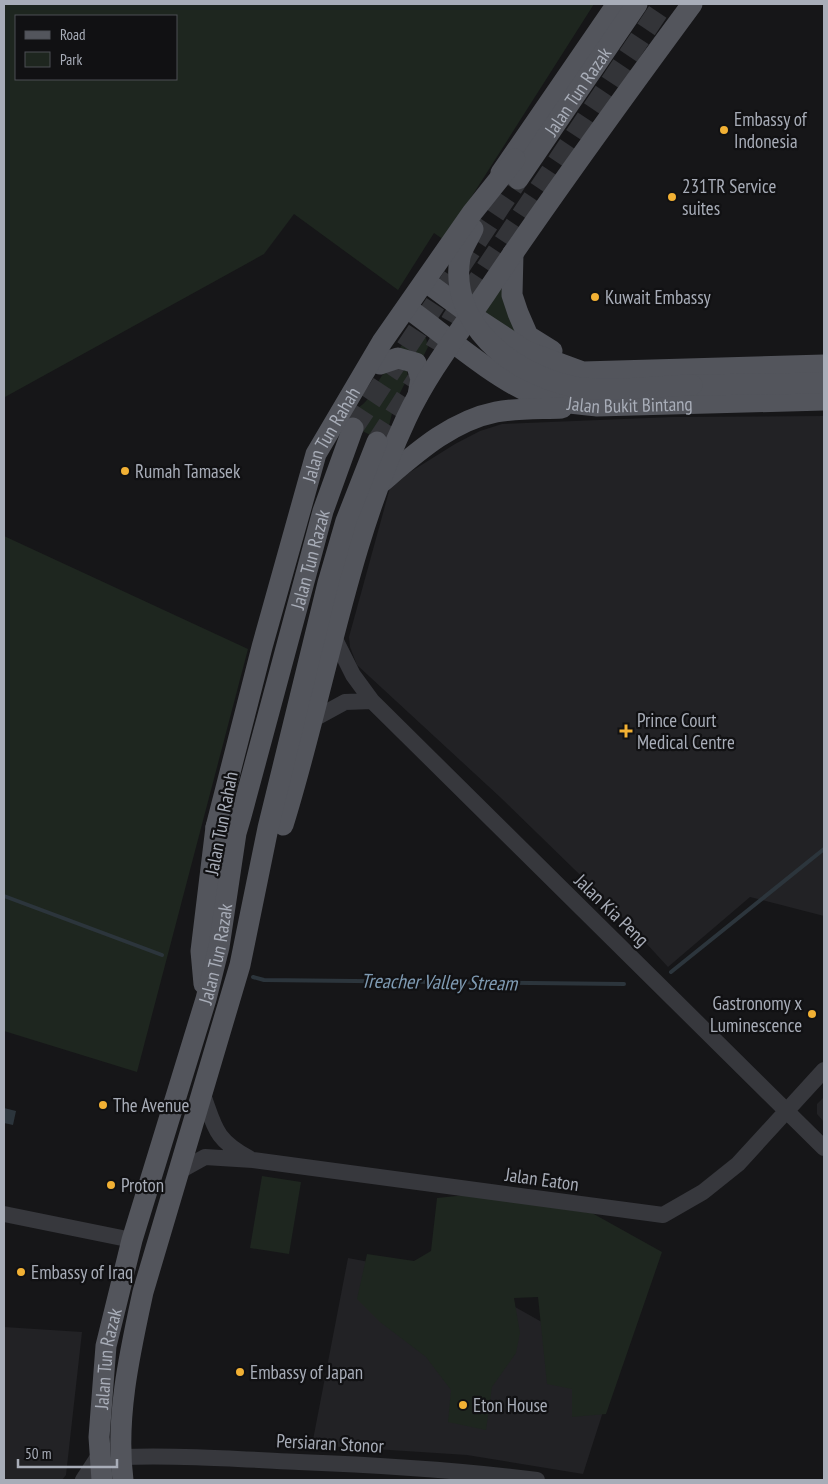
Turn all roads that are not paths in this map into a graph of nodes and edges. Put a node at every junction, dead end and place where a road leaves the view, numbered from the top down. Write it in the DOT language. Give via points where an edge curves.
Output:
graph roads {
  1 [pos="617,4"];
  2 [pos="625,4"];
  3 [pos="637,4"];
  4 [pos="692,4"];
  5 [pos="517,169"];
  6 [pos="513,253"];
  7 [pos="430,284"];
  8 [pos="413,312"];
  9 [pos="471,315"];
  10 [pos="453,340"];
  11 [pos="380,364"];
  12 [pos="824,365"];
  13 [pos="583,372"];
  14 [pos="824,383"];
  15 [pos="418,395"];
  16 [pos="824,400"];
  17 [pos="598,406"];
  18 [pos="353,428"];
  19 [pos="377,442"];
  20 [pos="379,484"];
  21 [pos="334,637"];
  22 [pos="372,701"];
  23 [pos="312,720"];
  24 [pos="236,833"];
  25 [pos="247,939"];
  26 [pos="206,999"];
  27 [pos="824,1070"];
  28 [pos="202,1092"];
  29 [pos="787,1111"];
  30 [pos="824,1148"];
  31 [pos="253,1160"];
  32 [pos="178,1172"];
  33 [pos="4,1214"];
  34 [pos="132,1240"];
  35 [pos="110,1455"];
  36 [pos="83,1480"];
  37 [pos="102,1480"];
  38 [pos="123,1480"];
  39 [pos="538,1480"];
  1 -- 7 [label="main road" via="524,138"];
  2 -- 5 [label="main road, Jalan Tun Rahah"];
  3 -- 5 [label="main road, Jalan Tun Razak"];
  4 -- 6 [label="main road"];
  5 -- 14 [label="main road, bridge" via="482,210 460,255 458,281 473,326 514,361 543,378 571,386"];
  5 -- 26 [label="main road, Jalan Tun Rahah, bridge" via="472,213 382,342 316,454 216,827 201,951"];
  6 -- 9 [label="main road"];
  6 -- 13 [label="main road" via="512,295 528,336"];
  7 -- 8 [label="main road"];
  7 -- 9 [label="main road, Jalan Bukit Bintang"];
  8 -- 10 [label="main road, Jalan Bukit Bintang"];
  8 -- 11 [label="main road"];
  9 -- 10 [label="main road"];
  9 -- 13 [label="main road, Jalan Bukit Bintang" via="526,352"];
  10 -- 15 [label="main road"];
  10 -- 17 [label="main road, Jalan Bukit Bintang" via="492,370 533,394"];
  11 -- 15 [label="main road" via="398,358 416,363 421,378"];
  11 -- 24 [label="main road" via="332,446 235,786 233,810"];
  12 -- 13 [label="main road, Jalan Bukit Bintang"];
  15 -- 20 [label="main road"];
  16 -- 17 [label="main road, Jalan Bukit Bintang"];
  17 -- 20 [label="main road" via="498,411 476,417 425,445"];
  18 -- 24 [label="main road, Jalan Tun Razak" via="323,511"];
  19 -- 25 [label="main road, Jalan Tun Razak" via="346,521 328,583 268,828"];
  20 -- 21 [label="main road" via="361,533"];
  21 -- 22 [label="street, Jalan Kia Peng" via="353,675"];
  21 -- 23 [label="main road"];
  22 -- 23 [label="street" via="345,702"];
  22 -- 29 [label="street, Jalan Kia Peng"];
  23 -- 25 [label="main road"];
  24 -- 26 [label="main road, Jalan Tun Razak" via="219,947"];
  25 -- 28 [label="main road, Jalan Tun Razak"];
  26 -- 34 [label="main road, Jalan Tun Razak"];
  27 -- 29 [label="street, Jalan Eaton"];
  28 -- 31 [label="street, Jalan Eaton" via="225,1144"];
  28 -- 32 [label="main road, Jalan Tun Razak"];
  29 -- 30 [label="street, Jalan Kia Peng"];
  29 -- 31 [label="street, Jalan Eaton" via="738,1164 703,1192 664,1215"];
  31 -- 32 [label="street, Jalan Eaton" via="205,1157"];
  32 -- 35 [label="main road, Jalan Tun Razak" via="143,1292 121,1429"];
  33 -- 34 [label="street"];
  34 -- 35 [label="main road, Jalan Tun Razak" via="106,1346 101,1397"];
  35 -- 36 [label="street"];
  35 -- 37 [label="main road, Jalan Tun Razak"];
  35 -- 38 [label="main road, Jalan Tun Razak"];
  35 -- 39 [label="street, Persiaran Stonor" via="398,1466"];
}
